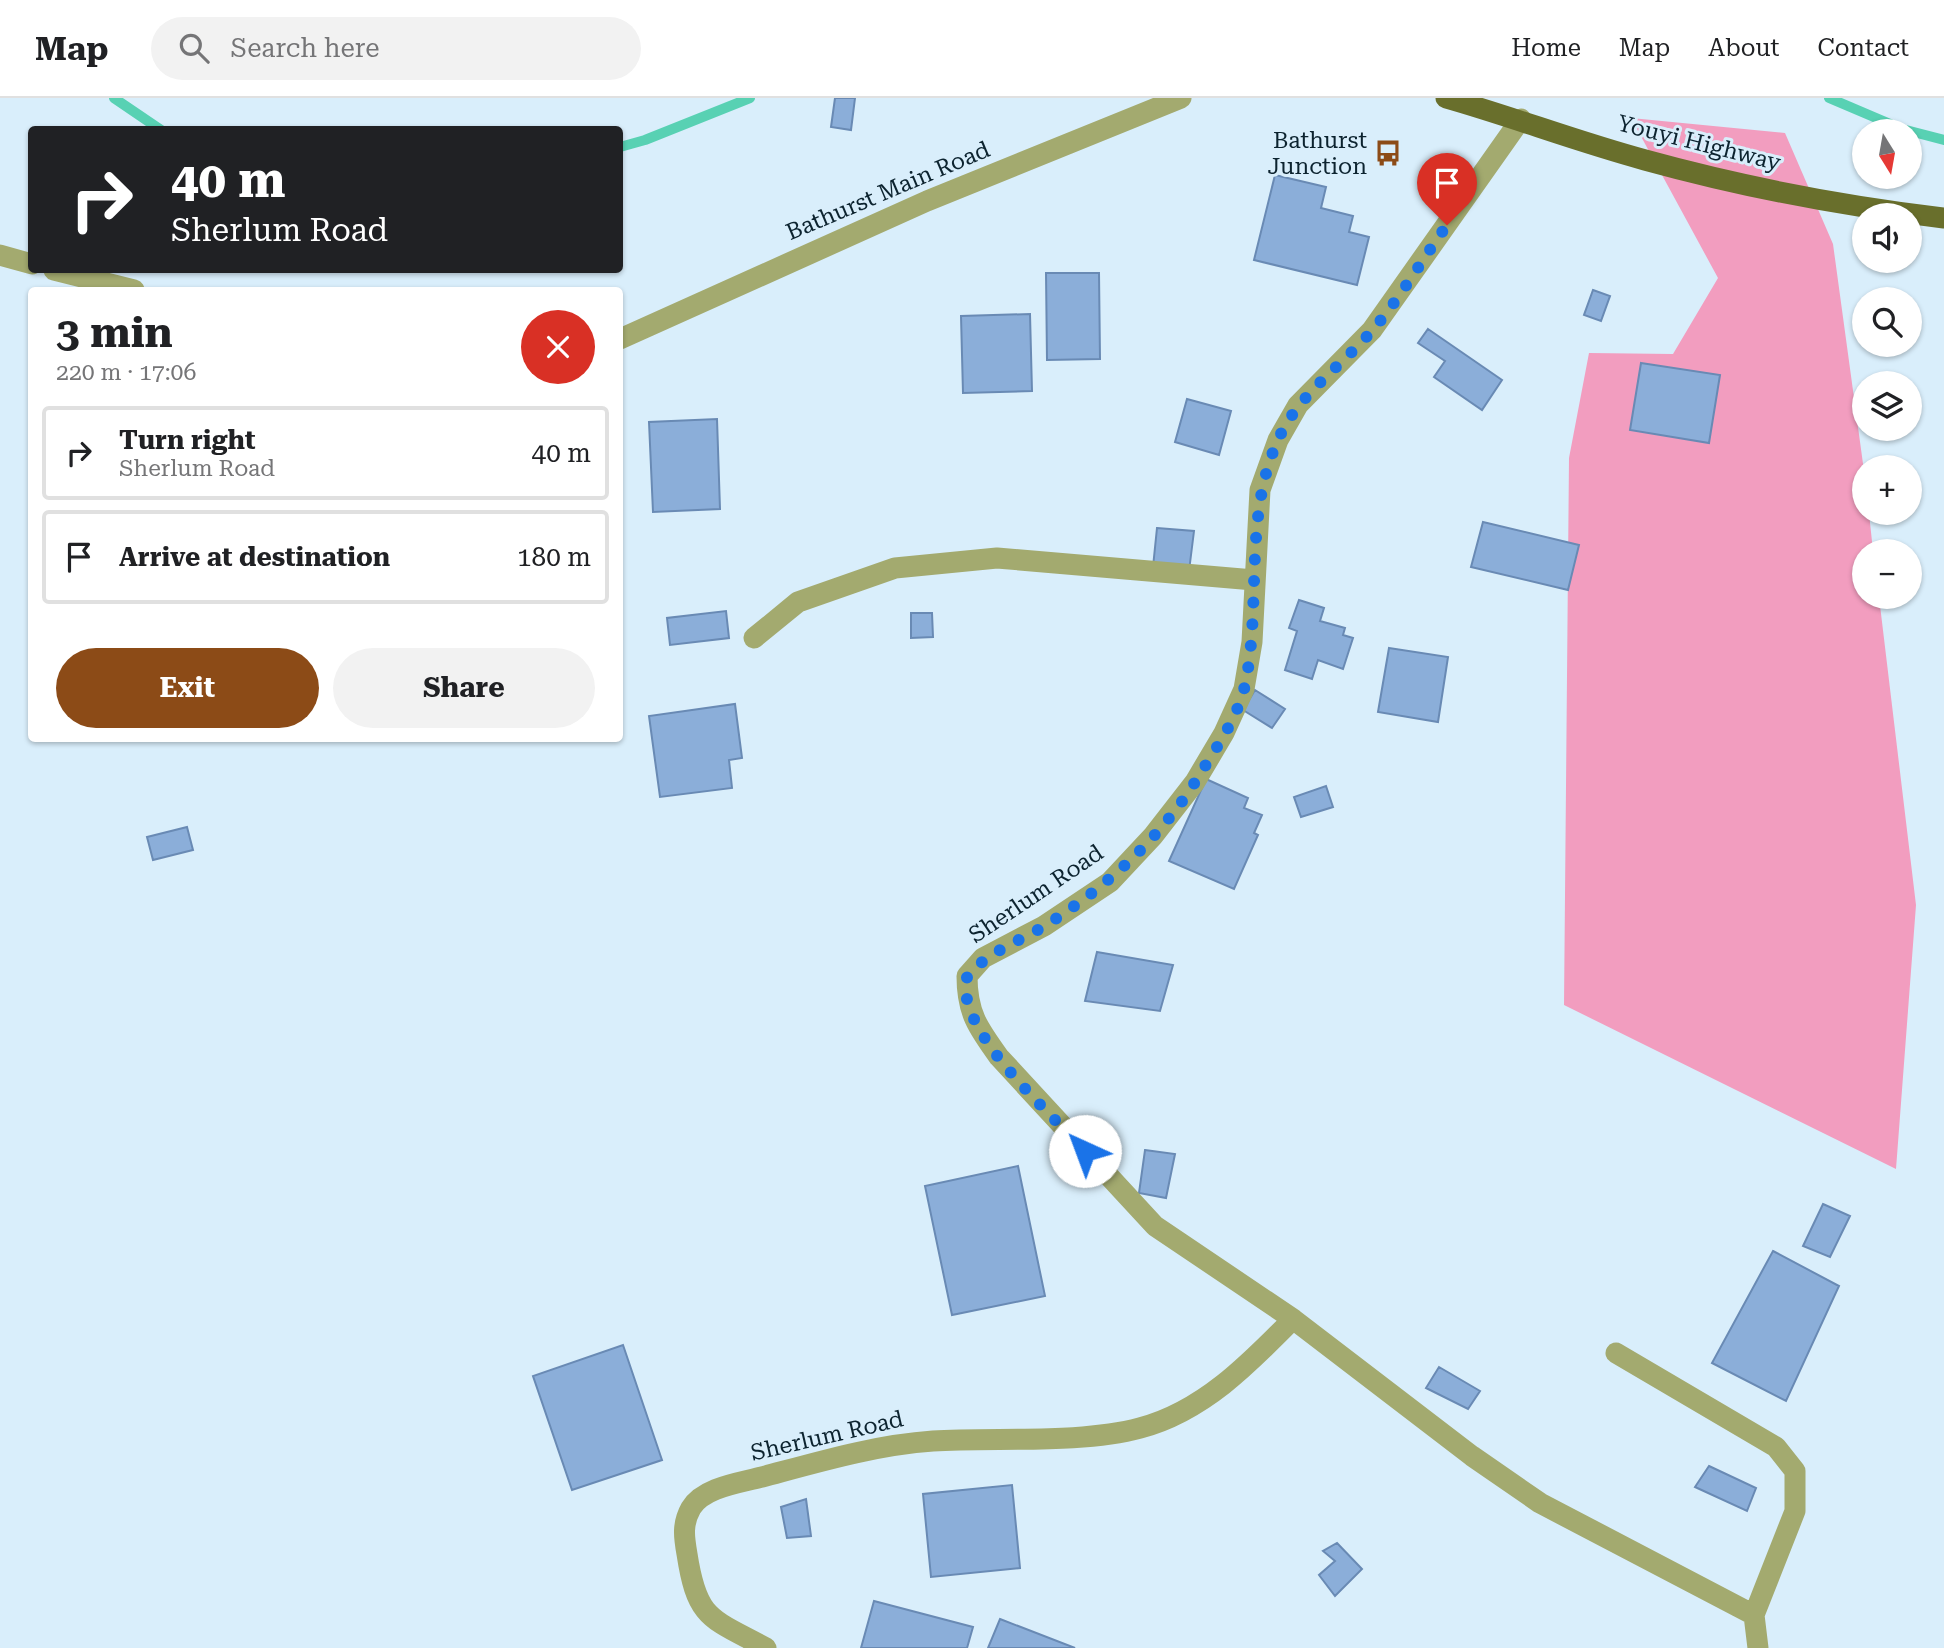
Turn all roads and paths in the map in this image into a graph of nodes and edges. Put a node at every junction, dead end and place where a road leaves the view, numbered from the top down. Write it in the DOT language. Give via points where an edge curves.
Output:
graph roads {
  1 [pos="1181,98"];
  2 [pos="1446,98"];
  3 [pos="1521,119"];
  4 [pos="1944,218"];
  5 [pos="0,256"];
  6 [pos="28,263"];
  7 [pos="66,273"];
  8 [pos="122,287"];
  9 [pos="623,338"];
  10 [pos="1254,580"];
  11 [pos="754,638"];
  12 [pos="1293,1319"];
  13 [pos="1616,1353"];
  14 [pos="1755,1615"];
  15 [pos="766,1648"];
  16 [pos="1758,1648"];
  1 -- 9 [label="street, Bathurst Main Road" via="927,201"];
  2 -- 3 [label="main road, Youyi Highway"];
  3 -- 4 [label="main road, Youyi Highway" via="1732,182"];
  3 -- 10 [label="street, Sherlum Road" via="1372,330 1298,405 1278,440 1260,490"];
  5 -- 6 [label="street"];
  7 -- 8 [label="street"];
  10 -- 11 [label="street" via="997,558 895,568 798,602"];
  10 -- 12 [label="street, Sherlum Road" via="1252,642 1244,688 1195,782 1110,881 1044,926 984,958 967,976 967,1001 999,1058 1154,1226"];
  12 -- 14 [label="street" via="1540,1503"];
  12 -- 15 [label="street, Sherlum Road" via="1218,1389 1182,1413 1138,1429 886,1447 713,1490 692,1506 683,1531 692,1585 703,1610"];
  13 -- 14 [label="street" via="1776,1447 1795,1471 1794,1511"];
  14 -- 16 [label="street"];
}
